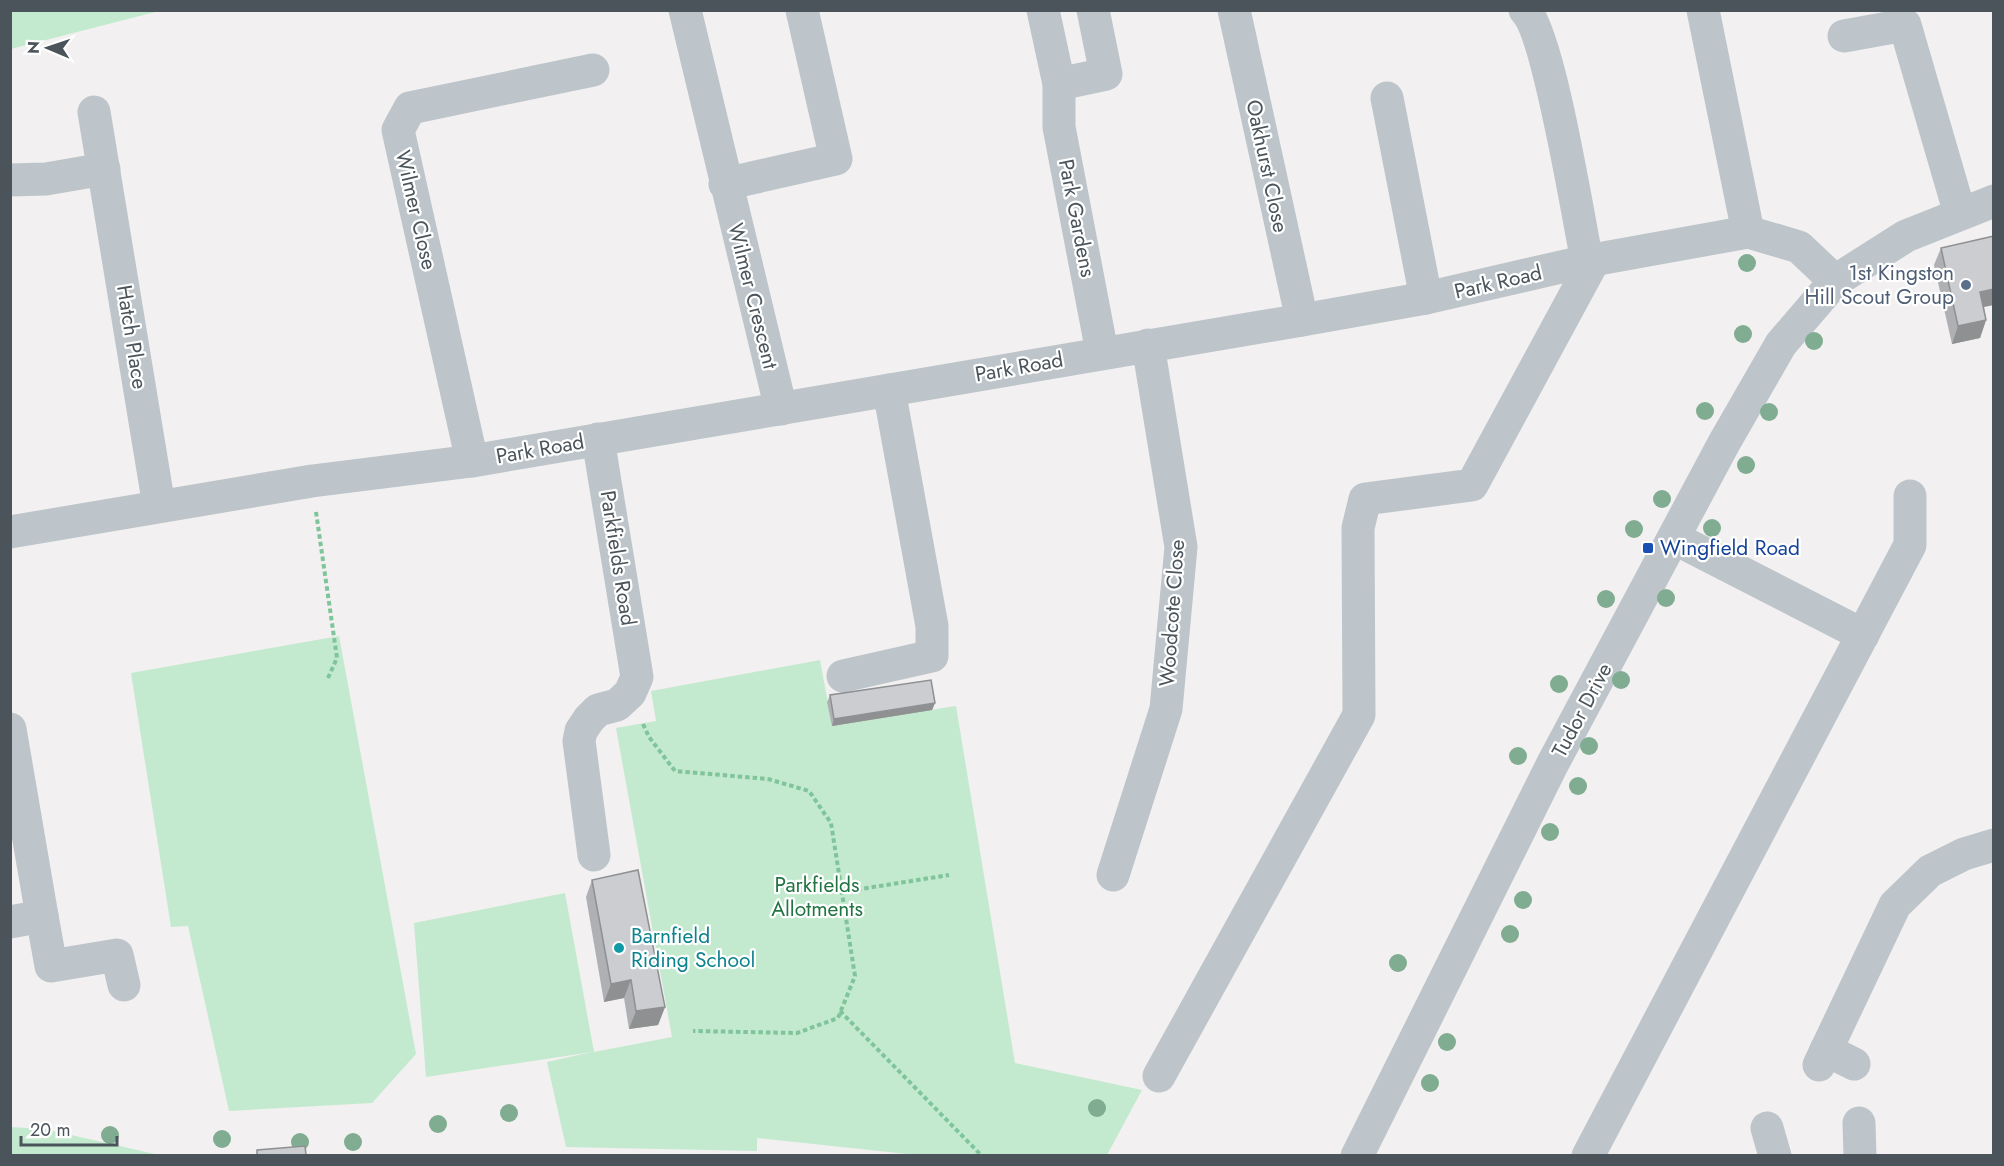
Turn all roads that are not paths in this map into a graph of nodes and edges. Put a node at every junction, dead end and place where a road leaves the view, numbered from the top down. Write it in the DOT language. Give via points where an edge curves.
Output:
graph roads {
  1 [pos="685,10"];
  2 [pos="802,10"];
  3 [pos="1043,10"];
  4 [pos="1093,10"];
  5 [pos="1234,10"];
  6 [pos="1525,10"];
  7 [pos="1703,10"];
  8 [pos="1844,36"];
  9 [pos="592,70"];
  10 [pos="1059,84"];
  11 [pos="1387,98"];
  12 [pos="94,112"];
  13 [pos="104,169"];
  14 [pos="10,180"];
  15 [pos="725,184"];
  16 [pos="1994,201"];
  17 [pos="1960,214"];
  18 [pos="1749,232"];
  19 [pos="1591,260"];
  20 [pos="1835,281"];
  21 [pos="1426,298"];
  22 [pos="1302,320"];
  23 [pos="1148,345"];
  24 [pos="1102,352"];
  25 [pos="889,390"];
  26 [pos="781,409"];
  27 [pos="598,439"];
  28 [pos="472,461"];
  29 [pos="1910,496"];
  30 [pos="159,506"];
  31 [pos="10,532"];
  32 [pos="1674,538"];
  33 [pos="1863,635"];
  34 [pos="843,676"];
  35 [pos="10,729"];
  36 [pos="1994,845"];
  37 [pos="594,855"];
  38 [pos="1113,875"];
  39 [pos="42,916"];
  40 [pos="10,922"];
  41 [pos="124,986"];
  42 [pos="1833,1060"];
  43 [pos="1160,1076"];
  44 [pos="1859,1123"];
  45 [pos="1357,1155"];
  46 [pos="1588,1155"];
  47 [pos="1860,1155"];
  1 -- 15 [label="street, Wilmer Crescent"];
  2 -- 15 [label="street" via="836,159"];
  3 -- 10 [label="street, Park Gardens"];
  4 -- 10 [label="street" via="1106,75"];
  5 -- 22 [label="street, Oakhurst Close"];
  6 -- 19 [label="street" via="1533,20 1544,54"];
  7 -- 18 [label="street"];
  8 -- 17 [label="street" via="1905,26"];
  9 -- 28 [label="street, Wilmer Close" via="410,108 398,130"];
  10 -- 24 [label="street, Park Gardens" via="1059,127"];
  11 -- 21 [label="street"];
  12 -- 13 [label="street, Hatch Place"];
  13 -- 14 [label="street" via="46,179"];
  13 -- 30 [label="street, Hatch Place"];
  15 -- 26 [label="street, Wilmer Crescent"];
  16 -- 17 [label="street"];
  17 -- 20 [label="street" via="1906,236"];
  18 -- 19 [label="street, Park Road"];
  18 -- 20 [label="street, Park Road" via="1799,247"];
  19 -- 21 [label="street, Park Road"];
  19 -- 43 [label="street" via="1472,485 1365,499 1358,528 1359,715"];
  20 -- 32 [label="street, Tudor Drive" via="1781,344"];
  21 -- 22 [label="street, Park Road"];
  22 -- 23 [label="street, Park Road"];
  23 -- 24 [label="street, Park Road"];
  23 -- 38 [label="street, Woodcote Close" via="1181,547 1166,709"];
  24 -- 25 [label="street, Park Road"];
  25 -- 26 [label="street, Park Road"];
  25 -- 34 [label="street" via="932,626 932,656"];
  26 -- 27 [label="street, Park Road"];
  27 -- 28 [label="street, Park Road"];
  27 -- 37 [label="street, Parkfields Road" via="634,685 617,705 598,710 581,731 579,741"];
  28 -- 30 [label="street, Park Road"];
  29 -- 33 [label="street" via="1910,545"];
  30 -- 31 [label="street, Park Road"];
  32 -- 33 [label="street"];
  32 -- 45 [label="street, Tudor Drive" via="1553,763"];
  33 -- 46 [label="street"];
  35 -- 39 [label="street"];
  36 -- 42 [label="street" via="1930,871 1895,905"];
  39 -- 40 [label="street"];
  39 -- 41 [label="street" via="51,966 117,955"];
  44 -- 47 [label="street"];
}
